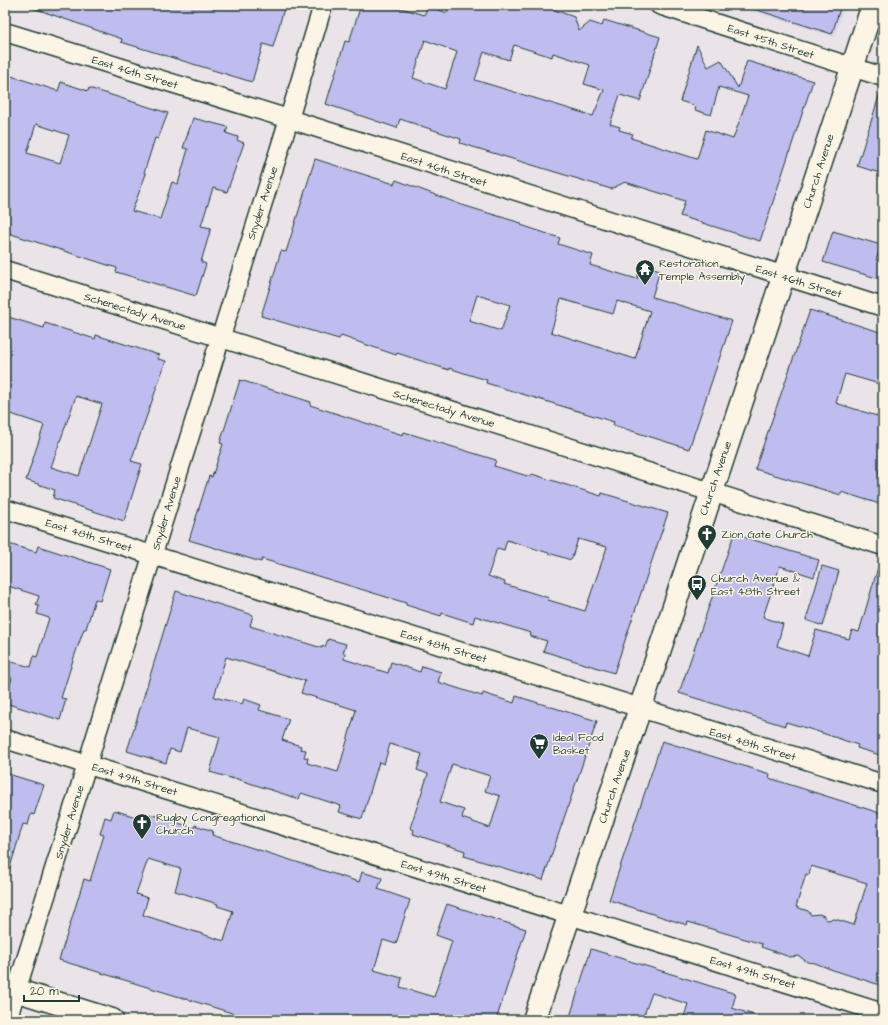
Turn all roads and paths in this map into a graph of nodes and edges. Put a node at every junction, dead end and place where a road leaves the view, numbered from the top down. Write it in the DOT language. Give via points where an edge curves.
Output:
graph roads {
  1 [pos="323,5"];
  2 [pos="659,5"];
  3 [pos="873,5"];
  4 [pos="5,32"];
  5 [pos="852,67"];
  6 [pos="883,77"];
  7 [pos="289,119"];
  8 [pos="5,270"];
  9 [pos="784,276"];
  10 [pos="883,307"];
  11 [pos="220,338"];
  12 [pos="711,492"];
  13 [pos="5,509"];
  14 [pos="883,546"];
  15 [pos="153,555"];
  16 [pos="641,708"];
  17 [pos="5,739"];
  18 [pos="87,764"];
  19 [pos="883,784"];
  20 [pos="570,915"];
  21 [pos="11,988"];
  22 [pos="883,1013"];
  23 [pos="7,1020"];
  24 [pos="112,1020"];
  25 [pos="534,1020"];
  1 -- 7 [label="street, Snyder Avenue"];
  2 -- 5 [label="street, East 45th Street"];
  3 -- 5 [label="main road, Church Avenue"];
  4 -- 7 [label="street, East 46th Street"];
  5 -- 6 [label="street, East 45th Street"];
  5 -- 9 [label="main road, Church Avenue"];
  7 -- 9 [label="street, East 46th Street"];
  7 -- 11 [label="street, Snyder Avenue"];
  8 -- 11 [label="street, Schenectady Avenue"];
  9 -- 10 [label="street, East 46th Street"];
  9 -- 12 [label="main road, Church Avenue"];
  11 -- 12 [label="street, Schenectady Avenue"];
  11 -- 15 [label="street, Snyder Avenue"];
  12 -- 14 [label="street, Schenectady Avenue"];
  12 -- 16 [label="main road, Church Avenue"];
  13 -- 15 [label="street, East 48th Street"];
  15 -- 16 [label="street, East 48th Street"];
  15 -- 18 [label="street, Snyder Avenue"];
  16 -- 19 [label="street, East 48th Street"];
  16 -- 20 [label="main road, Church Avenue"];
  17 -- 18 [label="street, East 49th Street"];
  18 -- 20 [label="street, East 49th Street"];
  18 -- 21 [label="street, Snyder Avenue"];
  20 -- 22 [label="street, East 49th Street"];
  20 -- 25 [label="main road, Church Avenue"];
  21 -- 23 [label="street, Snyder Avenue"];
  21 -- 24 [label="main road"];
}
